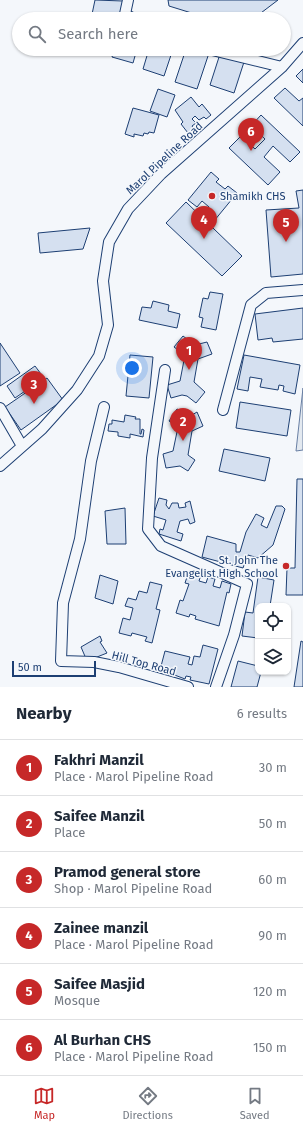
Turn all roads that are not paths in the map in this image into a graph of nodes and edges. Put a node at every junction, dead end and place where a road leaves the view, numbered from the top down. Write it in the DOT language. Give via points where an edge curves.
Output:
graph roads {
  1 [pos="128,0"];
  2 [pos="125,12"];
  3 [pos="303,44"];
  4 [pos="237,56"];
  5 [pos="282,67"];
  6 [pos="303,290"];
  7 [pos="166,370"];
  8 [pos="104,407"];
  9 [pos="0,408"];
  10 [pos="223,410"];
  11 [pos="22,446"];
  12 [pos="0,466"];
  13 [pos="188,687"];
  14 [pos="216,687"];
  1 -- 2 [label="street"];
  3 -- 5 [label="street, Marol Pipeline Road"];
  4 -- 5 [label="street"];
  5 -- 11 [label="street, Marol Pipeline Road" via="162,174 128,209 108,242 103,280 108,325 99,356 77,390 42,429"];
  6 -- 10 [label="street" via="266,293 251,305"];
  7 -- 14 [label="street" via="152,458 148,529 161,546 247,584 234,635"];
  8 -- 13 [label="street, Hill Top Road" via="91,461 80,539 63,603 61,661 94,662 119,667"];
  9 -- 11 [label="street"];
  11 -- 12 [label="street, Marol Pipeline Road"];
}
